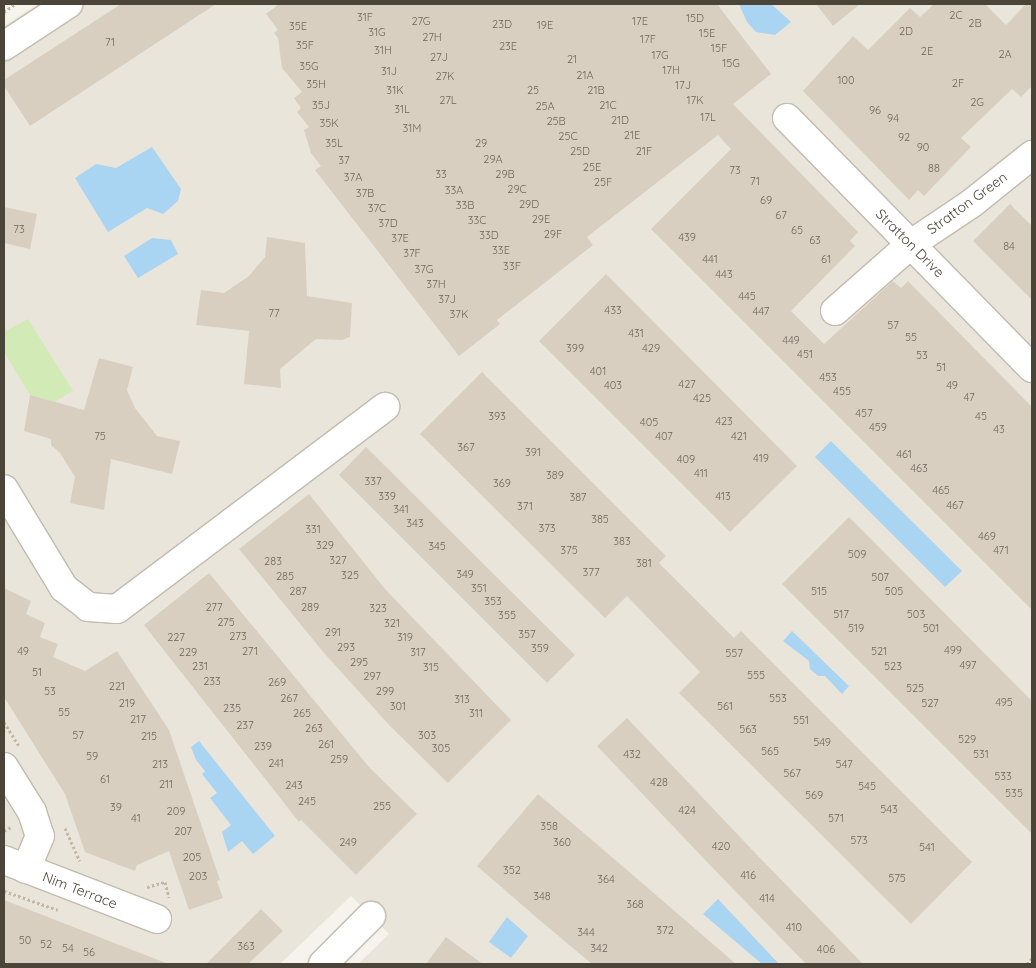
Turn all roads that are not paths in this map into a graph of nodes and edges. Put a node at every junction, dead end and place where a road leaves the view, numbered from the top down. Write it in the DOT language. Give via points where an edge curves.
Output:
graph roads {
  1 [pos="68,4"];
  2 [pos="4,46"];
  3 [pos="787,118"];
  4 [pos="1032,155"];
  5 [pos="911,244"];
  6 [pos="835,311"];
  7 [pos="1032,368"];
  8 [pos="385,407"];
  9 [pos="4,489"];
  10 [pos="4,767"];
  11 [pos="15,864"];
  12 [pos="371,916"];
  13 [pos="156,919"];
  14 [pos="323,964"];
  1 -- 2 [label="street"];
  3 -- 5 [label="street, Stratton Drive"];
  4 -- 5 [label="street, Stratton Green"];
  5 -- 6 [label="street, Stratton Green"];
  5 -- 7 [label="street, Stratton Drive"];
  8 -- 9 [label="street" via="117,608 88,607 64,588"];
  10 -- 11 [label="street" via="32,812 40,836"];
  11 -- 13 [label="street, Nim Terrace"];
  12 -- 14 [label="street"];
}
